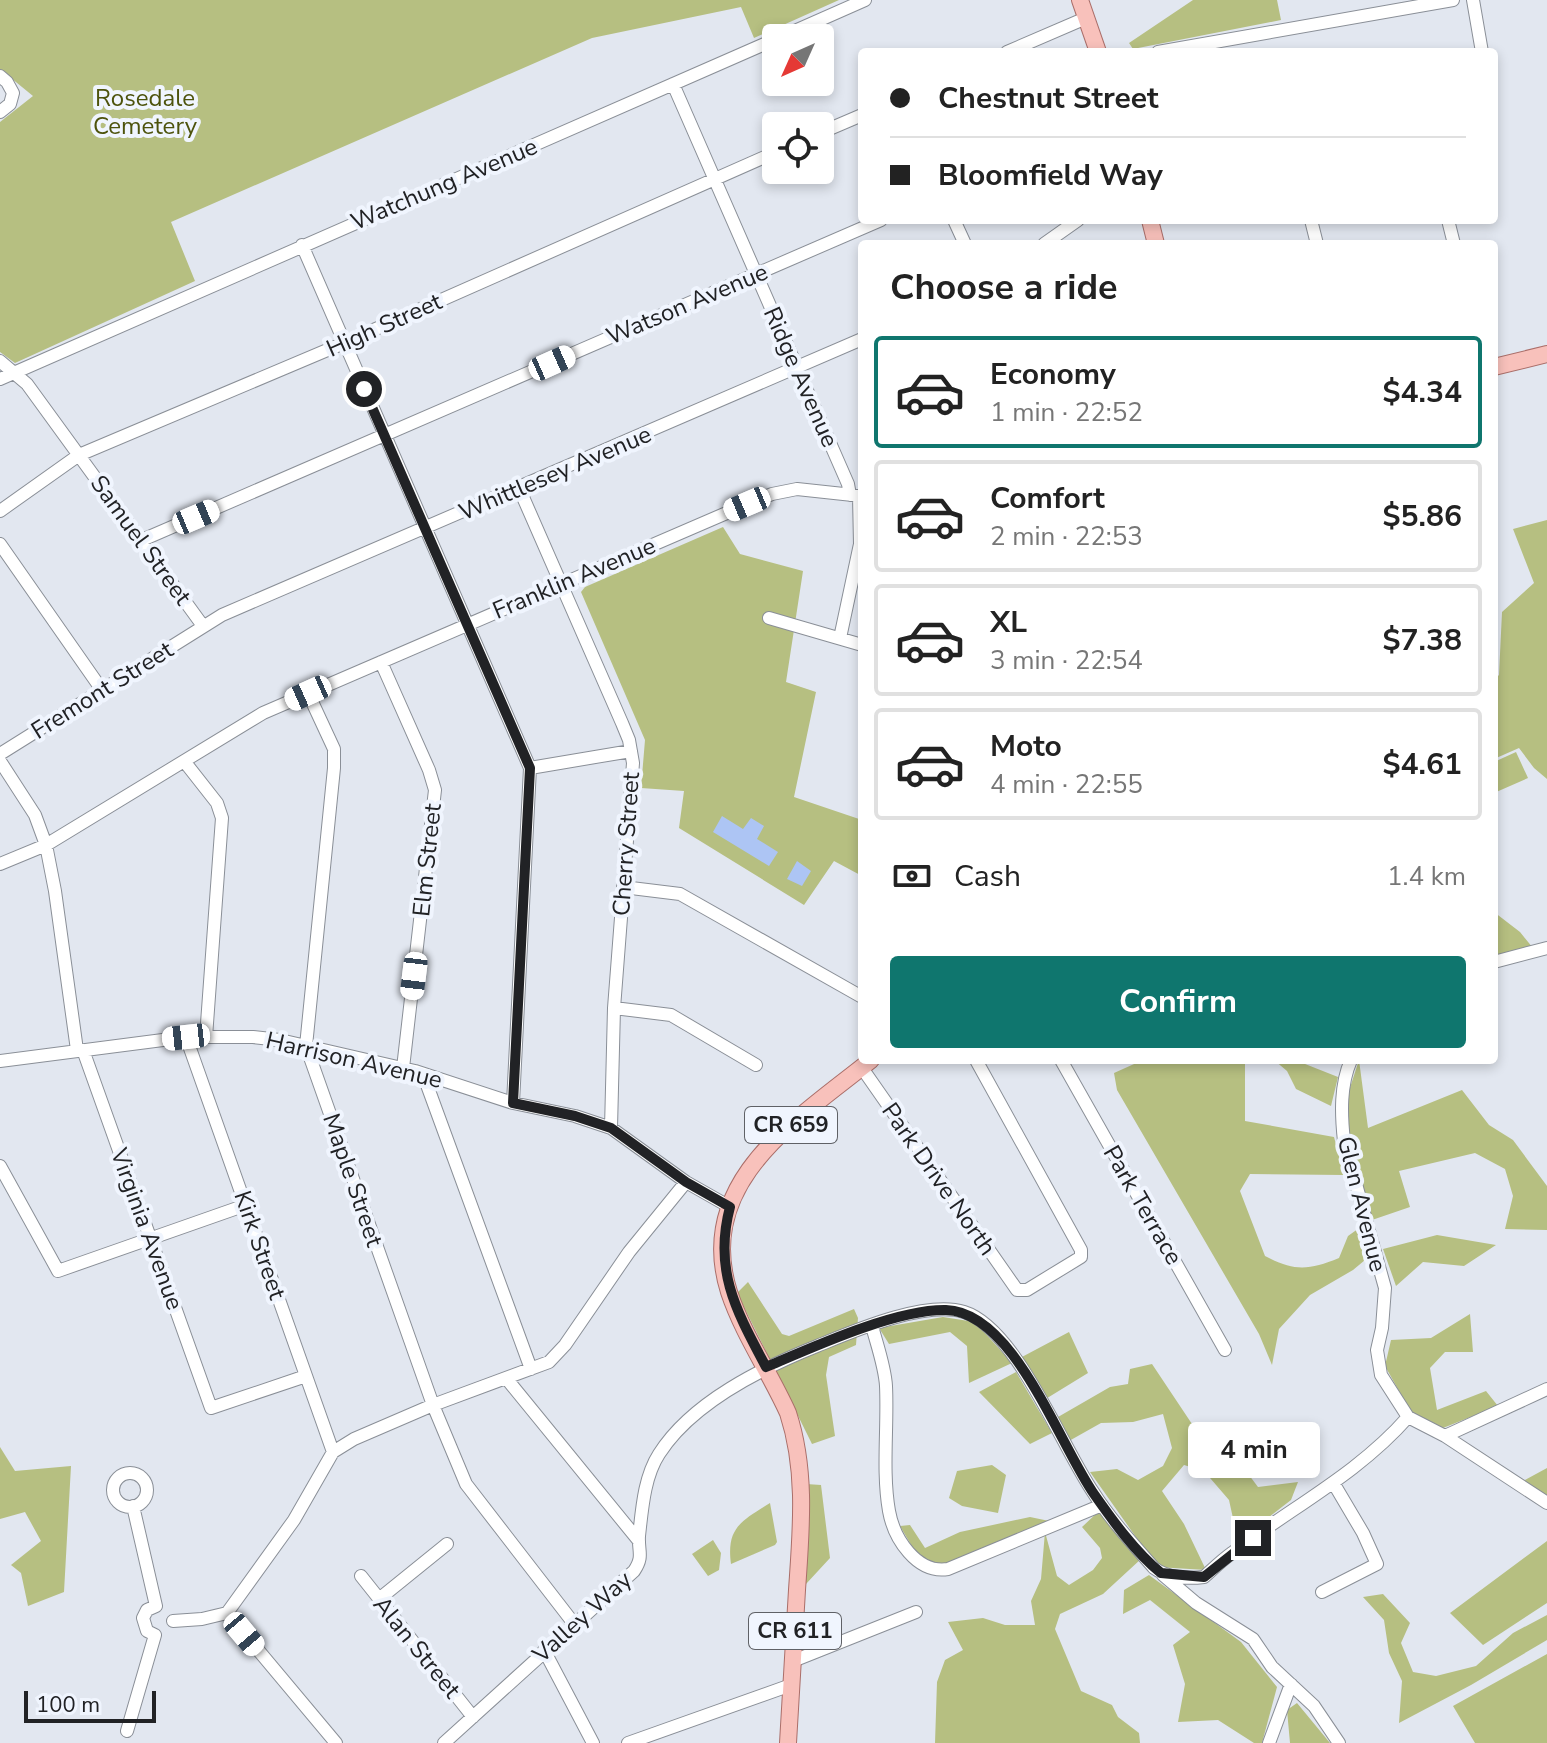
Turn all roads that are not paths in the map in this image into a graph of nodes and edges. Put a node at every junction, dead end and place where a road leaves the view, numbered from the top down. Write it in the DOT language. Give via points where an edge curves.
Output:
graph roads {
  1 [pos="865,0"];
  2 [pos="1080,0"];
  3 [pos="1453,0"];
  4 [pos="1473,0"];
  5 [pos="1086,18"];
  6 [pos="809,24"];
  7 [pos="762,45"];
  8 [pos="1016,48"];
  9 [pos="1097,48"];
  10 [pos="1181,48"];
  11 [pos="1481,48"];
  12 [pos="0,76"];
  13 [pos="673,84"];
  14 [pos="0,112"];
  15 [pos="858,117"];
  16 [pos="834,127"];
  17 [pos="762,158"];
  18 [pos="716,179"];
  19 [pos="872,224"];
  20 [pos="1072,224"];
  21 [pos="1050,240"];
  22 [pos="302,245"];
  23 [pos="756,274"];
  24 [pos="858,341"];
  25 [pos="344,343"];
  26 [pos="1547,354"];
  27 [pos="0,361"];
  28 [pos="796,366"];
  29 [pos="1498,366"];
  30 [pos="15,372"];
  31 [pos="0,379"];
  32 [pos="384,436"];
  33 [pos="79,455"];
  34 [pos="519,488"];
  35 [pos="857,496"];
  36 [pos="0,511"];
  37 [pos="425,529"];
  38 [pos="142,540"];
  39 [pos="0,544"];
  40 [pos="858,553"];
  41 [pos="560,584"];
  42 [pos="769,618"];
  43 [pos="467,624"];
  44 [pos="203,626"];
  45 [pos="840,638"];
  46 [pos="858,644"];
  47 [pos="381,662"];
  48 [pos="102,690"];
  49 [pos="308,693"];
  50 [pos="631,751"];
  51 [pos="0,754"];
  52 [pos="0,761"];
  53 [pos="184,761"];
  54 [pos="530,768"];
  55 [pos="46,845"];
  56 [pos="0,864"];
  57 [pos="623,887"];
  58 [pos="1547,948"];
  59 [pos="1498,961"];
  60 [pos="858,995"];
  61 [pos="614,1008"];
  62 [pos="186,1037"];
  63 [pos="206,1037"];
  64 [pos="306,1046"];
  65 [pos="80,1050"];
  66 [pos="0,1061"];
  67 [pos="867,1064"];
  68 [pos="978,1064"];
  69 [pos="1063,1064"];
  70 [pos="1350,1064"];
  71 [pos="756,1065"];
  72 [pos="403,1068"];
  73 [pos="423,1074"];
  74 [pos="513,1103"];
  75 [pos="611,1128"];
  76 [pos="0,1166"];
  77 [pos="686,1182"];
  78 [pos="246,1205"];
  79 [pos="730,1207"];
  80 [pos="150,1239"];
  81 [pos="872,1326"];
  82 [pos="1225,1350"];
  83 [pos="766,1367"];
  84 [pos="531,1369"];
  85 [pos="306,1376"];
  86 [pos="506,1378"];
  87 [pos="1547,1389"];
  88 [pos="433,1405"];
  89 [pos="1408,1417"];
  90 [pos="1445,1436"];
  91 [pos="333,1452"];
  92 [pos="1334,1484"];
  93 [pos="1547,1503"];
  94 [pos="1102,1505"];
  95 [pos="133,1506"];
  96 [pos="639,1541"];
  97 [pos="447,1544"];
  98 [pos="1161,1573"];
  99 [pos="361,1576"];
  100 [pos="1322,1592"];
  101 [pos="379,1599"];
  102 [pos="156,1606"];
  103 [pos="916,1612"];
  104 [pos="227,1613"];
  105 [pos="173,1621"];
  106 [pos="575,1625"];
  107 [pos="155,1635"];
  108 [pos="544,1650"];
  109 [pos="793,1661"];
  110 [pos="1291,1684"];
  111 [pos="791,1685"];
  112 [pos="473,1717"];
  113 [pos="127,1731"];
  114 [pos="336,1743"];
  115 [pos="444,1743"];
  116 [pos="593,1743"];
  117 [pos="628,1743"];
  118 [pos="788,1743"];
  119 [pos="1269,1743"];
  120 [pos="1339,1743"];
  1 -- 6 [label="street, Watchung Avenue"];
  2 -- 5 [label="main road"];
  3 -- 10 [label="street"];
  4 -- 11 [label="street"];
  5 -- 8 [label="street"];
  5 -- 9 [label="main road"];
  7 -- 13 [label="street, Watchung Avenue"];
  12 -- 14 [label="street" via="13,97"];
  13 -- 18 [label="street, Ridge Avenue"];
  13 -- 22 [label="street, Watchung Avenue"];
  15 -- 16 [label="street"];
  17 -- 18 [label="street, High Street"];
  18 -- 23 [label="street, Ridge Avenue"];
  18 -- 25 [label="street, High Street"];
  19 -- 23 [label="street, Watson Avenue"];
  20 -- 21 [label="street"];
  22 -- 25 [label="street"];
  22 -- 30 [label="street, Watchung Avenue"];
  23 -- 28 [label="street, Ridge Avenue"];
  23 -- 32 [label="street, Watson Avenue"];
  24 -- 28 [label="street, Whittlesey Avenue"];
  25 -- 32 [label="street"];
  25 -- 33 [label="street, High Street"];
  26 -- 29 [label="main road"];
  27 -- 30 [label="street, Samuel Street"];
  28 -- 34 [label="street, Whittlesey Avenue"];
  28 -- 35 [label="street, Ridge Avenue"];
  30 -- 31 [label="street, Watchung Avenue"];
  30 -- 33 [label="street, Samuel Street"];
  32 -- 37 [label="street"];
  32 -- 38 [label="street, Watson Avenue"];
  33 -- 36 [label="street, High Street"];
  33 -- 38 [label="street, Samuel Street"];
  34 -- 37 [label="street, Whittlesey Avenue"];
  34 -- 41 [label="street, Cherry Street"];
  35 -- 41 [label="street, Franklin Avenue" via="797,489 772,494"];
  37 -- 43 [label="street"];
  37 -- 44 [label="street, Whittlesey Avenue"];
  38 -- 44 [label="street, Samuel Street"];
  39 -- 48 [label="street"];
  40 -- 45 [label="street, Ridge Avenue"];
  41 -- 43 [label="street, Franklin Avenue"];
  41 -- 50 [label="street, Cherry Street"];
  42 -- 45 [label="street"];
  43 -- 47 [label="street, Franklin Avenue"];
  43 -- 54 [label="street"];
  44 -- 48 [label="street, Fremont Street"];
  45 -- 46 [label="street"];
  47 -- 49 [label="street, Franklin Avenue"];
  47 -- 72 [label="street, Elm Street" via="435,790"];
  48 -- 51 [label="street, Fremont Street"];
  49 -- 53 [label="street, Franklin Avenue" via="263,713"];
  49 -- 64 [label="street, Maple Street" via="334,758"];
  50 -- 54 [label="street"];
  50 -- 57 [label="street, Cherry Street"];
  52 -- 55 [label="street, Virginia Avenue" via="35,815"];
  53 -- 55 [label="street, Franklin Avenue"];
  53 -- 63 [label="street" via="217,803 222,818"];
  54 -- 74 [label="street"];
  55 -- 56 [label="street, Franklin Avenue"];
  55 -- 65 [label="street, Virginia Avenue"];
  57 -- 60 [label="street" via="680,894"];
  57 -- 61 [label="street, Cherry Street"];
  58 -- 59 [label="street"];
  61 -- 71 [label="street" via="671,1015"];
  61 -- 75 [label="street, Cherry Street"];
  62 -- 63 [label="street, Harrison Avenue"];
  62 -- 65 [label="street, Harrison Avenue"];
  62 -- 78 [label="street, Kirk Street"];
  63 -- 64 [label="street, Harrison Avenue" via="253,1037"];
  64 -- 72 [label="street, Harrison Avenue"];
  64 -- 88 [label="street, Maple Street"];
  65 -- 66 [label="street, Harrison Avenue"];
  65 -- 80 [label="street, Virginia Avenue"];
  67 -- 68 [label="street, Park Drive North" via="1017,1290 1027,1290 1081,1257 1081,1250"];
  67 -- 79 [label="main road, CR 659" via="762,1150 741,1179"];
  69 -- 82 [label="street, Park Terrace"];
  70 -- 89 [label="street, Glen Avenue" via="1343,1092 1344,1141 1385,1288 1377,1350 1381,1375"];
  72 -- 73 [label="street, Harrison Avenue"];
  73 -- 74 [label="street, Harrison Avenue"];
  73 -- 84 [label="street"];
  74 -- 75 [label="street, Harrison Avenue"];
  75 -- 77 [label="street, Harrison Avenue"];
  76 -- 80 [label="street" via="58,1271"];
  77 -- 79 [label="street, Harrison Avenue"];
  77 -- 84 [label="street" via="555,1356"];
  78 -- 80 [label="street"];
  78 -- 85 [label="street, Kirk Street"];
  79 -- 83 [label="main road, CR 611" via="725,1272 737,1311"];
  80 -- 85 [label="street, Virginia Avenue" via="211,1408"];
  81 -- 83 [label="street, Valley Way"];
  81 -- 94 [label="street, Valley Way" via="944,1310 964,1312 983,1323 1018,1362"];
  81 -- 94 [label="street" via="886,1382 889,1512 915,1561 936,1571 948,1569"];
  83 -- 96 [label="street, Valley Way" via="697,1412 658,1455 647,1482"];
  83 -- 109 [label="main road, CR 611" via="792,1424 800,1467"];
  84 -- 86 [label="street"];
  85 -- 91 [label="street, Kirk Street"];
  86 -- 88 [label="street"];
  86 -- 96 [label="street"];
  87 -- 90 [label="street"];
  88 -- 91 [label="street"];
  88 -- 106 [label="street, Maple Street" via="466,1484"];
  89 -- 90 [label="street"];
  89 -- 92 [label="street"];
  90 -- 93 [label="street"];
  91 -- 104 [label="street" via="294,1520"];
  92 -- 98 [label="street" via="1204,1577"];
  92 -- 100 [label="street" via="1377,1564"];
  94 -- 98 [label="street, Valley Way"];
  95 -- 102 [label="street"];
  96 -- 106 [label="street, Valley Way" via="641,1561 634,1571"];
  97 -- 101 [label="street"];
  98 -- 110 [label="street, Valley Way" via="1253,1639"];
  99 -- 101 [label="street, Alan Street"];
  101 -- 112 [label="street, Alan Street"];
  102 -- 105 [label="street" via="166,1608"];
  102 -- 107 [label="street" via="145,1613 143,1622"];
  103 -- 109 [label="street"];
  104 -- 105 [label="street"];
  104 -- 114 [label="street"];
  105 -- 107 [label="street" via="169,1630"];
  106 -- 108 [label="street, Valley Way"];
  107 -- 113 [label="street"];
  108 -- 112 [label="street, Valley Way"];
  108 -- 116 [label="street"];
  109 -- 111 [label="main road, CR 611"];
  110 -- 119 [label="street"];
  110 -- 120 [label="street, Valley Way"];
  111 -- 117 [label="street"];
  111 -- 118 [label="main road, CR 611"];
  112 -- 115 [label="street, Valley Way"];
}
